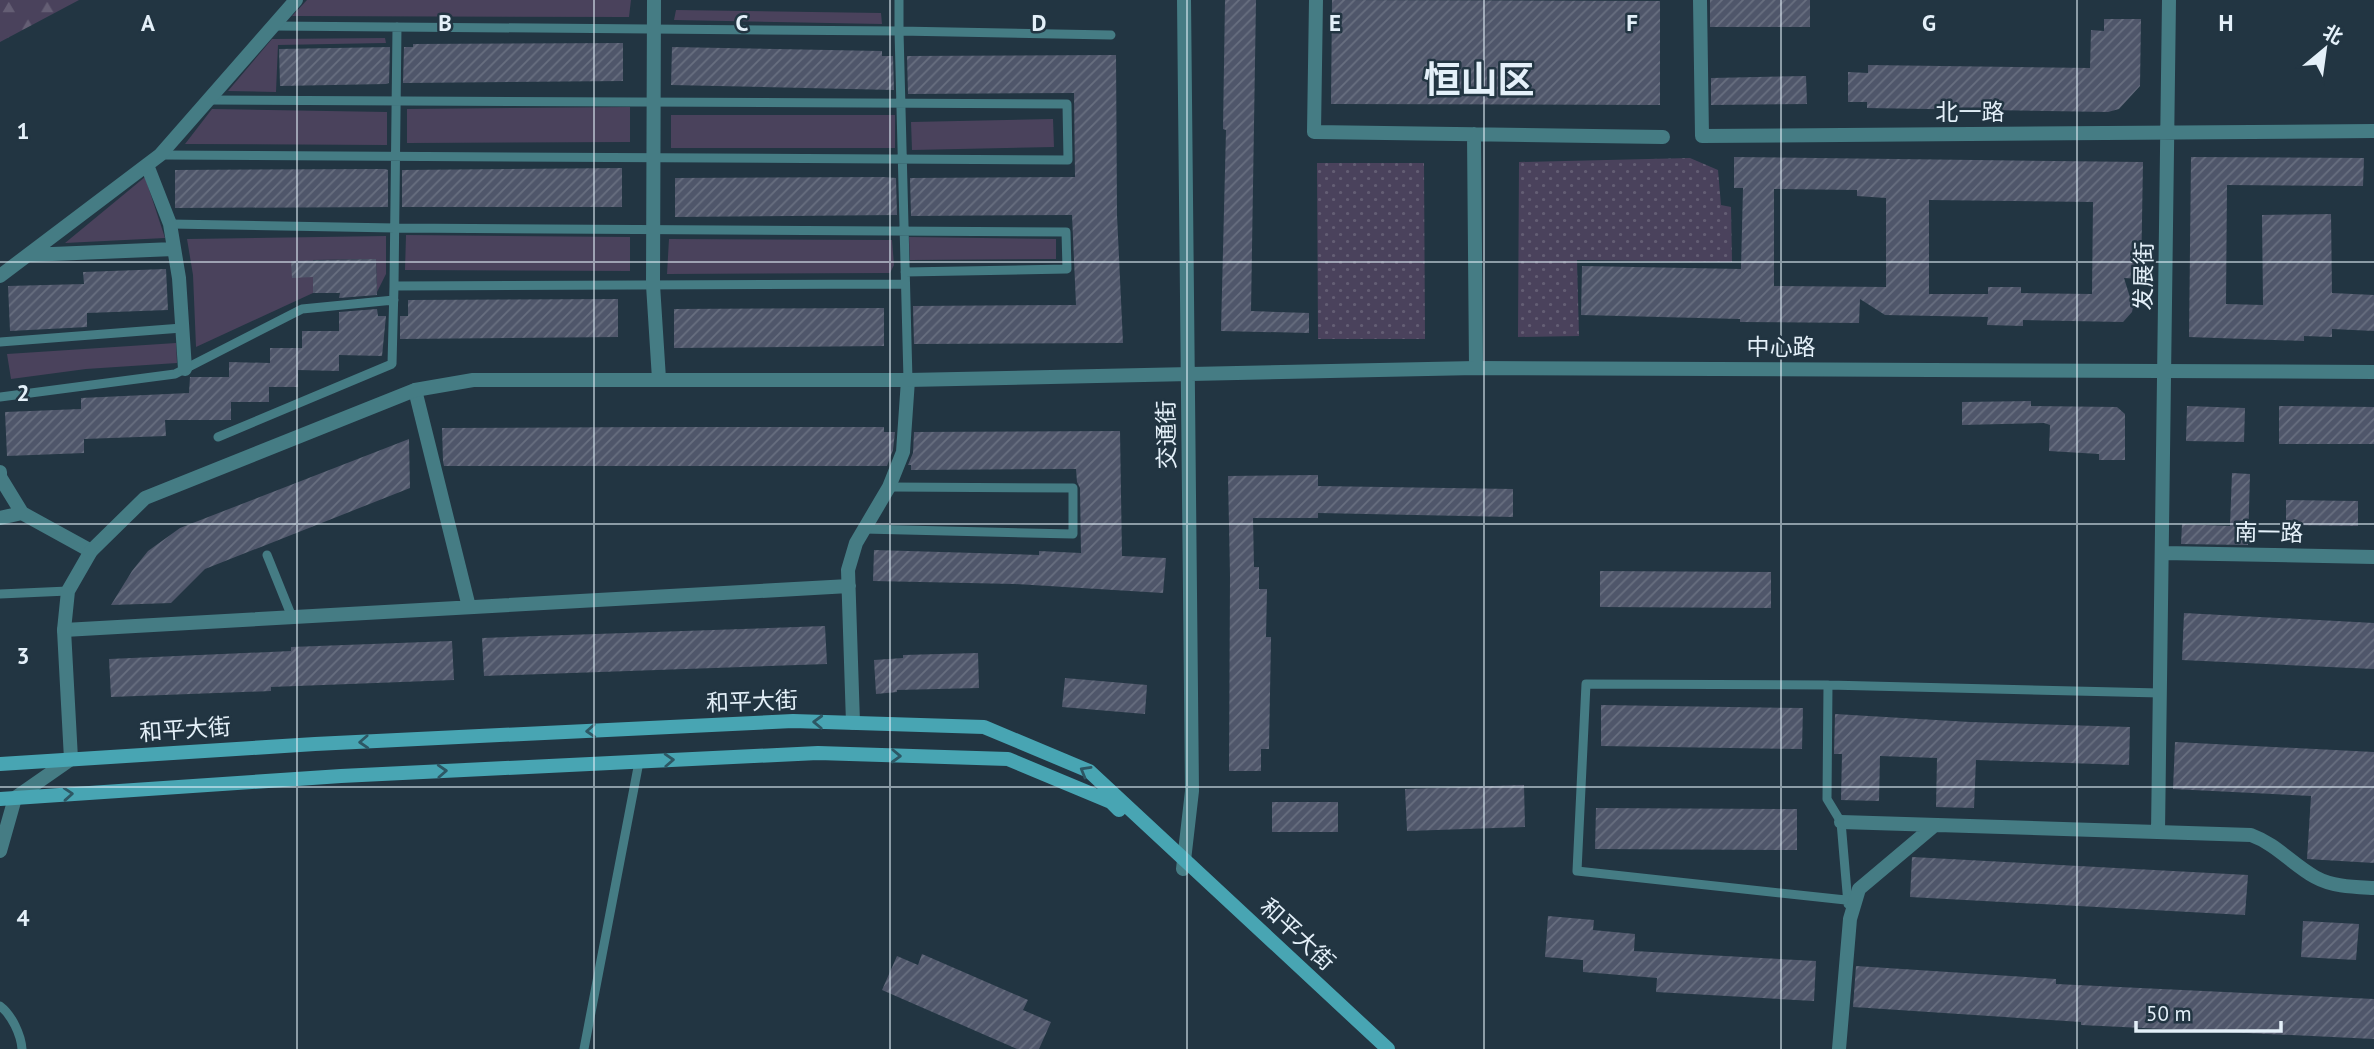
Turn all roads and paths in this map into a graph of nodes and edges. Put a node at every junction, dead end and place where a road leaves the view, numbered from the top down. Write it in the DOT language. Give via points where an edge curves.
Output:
graph roads {
  1 [pos="296,0"];
  2 [pos="654,0"];
  3 [pos="899,0"];
  4 [pos="1184,0"];
  5 [pos="1316,0"];
  6 [pos="1700,0"];
  7 [pos="2169,0"];
  8 [pos="274,26"];
  9 [pos="397,27"];
  10 [pos="654,29"];
  11 [pos="899,31"];
  12 [pos="1111,35"];
  13 [pos="208,100"];
  14 [pos="397,101"];
  15 [pos="654,102"];
  16 [pos="901,104"];
  17 [pos="2374,131"];
  18 [pos="2168,132"];
  19 [pos="1474,134"];
  20 [pos="1663,137"];
  21 [pos="160,155"];
  22 [pos="396,156"];
  23 [pos="653,158"];
  24 [pos="902,160"];
  25 [pos="147,165"];
  26 [pos="170,224"];
  27 [pos="395,228"];
  28 [pos="653,230"];
  29 [pos="904,232"];
  30 [pos="174,249"];
  31 [pos="28,255"];
  32 [pos="905,272"];
  33 [pos="0,276"];
  34 [pos="905,284"];
  35 [pos="653,285"];
  36 [pos="394,286"];
  37 [pos="394,300"];
  38 [pos="182,328"];
  39 [pos="0,342"];
  40 [pos="1476,368"];
  41 [pos="185,369"];
  42 [pos="2165,371"];
  43 [pos="2374,372"];
  44 [pos="1188,373"];
  45 [pos="659,379"];
  46 [pos="908,380"];
  47 [pos="415,390"];
  48 [pos="0,397"];
  49 [pos="218,437"];
  50 [pos="0,471"];
  51 [pos="889,487"];
  52 [pos="22,513"];
  53 [pos="0,518"];
  54 [pos="864,529"];
  55 [pos="91,551"];
  56 [pos="2163,553"];
  57 [pos="267,555"];
  58 [pos="2374,557"];
  59 [pos="849,586"];
  60 [pos="68,591"];
  61 [pos="0,594"];
  62 [pos="469,607"];
  63 [pos="292,617"];
  64 [pos="64,630"];
  65 [pos="1828,685"];
  66 [pos="2160,693"];
  67 [pos="853,723"];
  68 [pos="71,759"];
  69 [pos="639,762"];
  70 [pos="0,764"];
  71 [pos="7,798"];
  72 [pos="1841,822"];
  73 [pos="1935,825"];
  74 [pos="2158,832"];
  75 [pos="2,834"];
  76 [pos="0,851"];
  77 [pos="1184,864"];
  78 [pos="2374,888"];
  79 [pos="1852,901"];
  80 [pos="0,1006"];
  81 [pos="22,1049"];
  82 [pos="584,1049"];
  83 [pos="1376,1049"];
  84 [pos="1388,1049"];
  85 [pos="1839,1049"];
  1 -- 8 [label="street"];
  2 -- 10 [label="street"];
  3 -- 11 [label="lane"];
  4 -- 44 [label="street, 交通街"];
  5 -- 19 [label="street" via="1314,132"];
  6 -- 18 [label="street, 北一路" via="1702,136"];
  7 -- 18 [label="street, 发展街"];
  8 -- 9 [label="lane"];
  8 -- 13 [label="street"];
  9 -- 10 [label="lane"];
  9 -- 14 [label="lane"];
  10 -- 11 [label="lane"];
  10 -- 15 [label="street"];
  11 -- 12 [label="lane"];
  11 -- 16 [label="lane"];
  13 -- 14 [label="lane"];
  13 -- 21 [label="street"];
  14 -- 15 [label="lane"];
  14 -- 22 [label="lane"];
  15 -- 16 [label="lane"];
  15 -- 23 [label="street"];
  16 -- 24 [label="lane"];
  16 -- 24 [label="lane" via="1067,104 1068,160"];
  17 -- 18 [label="street, 北一路"];
  18 -- 42 [label="street, 发展街"];
  19 -- 20 [label="street"];
  19 -- 40 [label="street"];
  21 -- 22 [label="lane"];
  21 -- 25 [label="street"];
  22 -- 23 [label="lane"];
  22 -- 27 [label="lane"];
  23 -- 24 [label="lane"];
  23 -- 28 [label="street"];
  24 -- 29 [label="lane"];
  25 -- 26 [label="street"];
  25 -- 31 [label="street"];
  26 -- 27 [label="lane"];
  26 -- 30 [label="street"];
  27 -- 28 [label="lane"];
  27 -- 36 [label="lane"];
  28 -- 29 [label="lane"];
  28 -- 35 [label="street"];
  29 -- 32 [label="lane"];
  29 -- 32 [label="lane" via="1066,232 1067,269"];
  30 -- 31 [label="street"];
  30 -- 38 [label="street"];
  31 -- 33 [label="street"];
  32 -- 34 [label="lane"];
  34 -- 35 [label="lane"];
  34 -- 46 [label="lane"];
  35 -- 36 [label="lane"];
  35 -- 45 [label="street"];
  36 -- 37 [label="lane"];
  37 -- 41 [label="lane" via="302,309"];
  37 -- 49 [label="lane" via="392,364"];
  38 -- 39 [label="lane"];
  38 -- 41 [label="street"];
  40 -- 42 [label="street, 中心路"];
  40 -- 44 [label="street, 中心路"];
  41 -- 48 [label="lane"];
  42 -- 43 [label="street, 中心路"];
  42 -- 56 [label="street, 发展街"];
  44 -- 46 [label="street, 中心路"];
  44 -- 77 [label="street, 交通街" via="1192,791"];
  45 -- 46 [label="street, 中心路"];
  45 -- 47 [label="street, 中心路" via="473,380"];
  46 -- 51 [label="street" via="902,452"];
  47 -- 55 [label="street, 中心路" via="145,498"];
  47 -- 62 [label="street"];
  50 -- 52 [label="street"];
  51 -- 54 [label="street"];
  51 -- 54 [label="lane" via="1073,488 1073,534"];
  52 -- 53 [label="street"];
  52 -- 55 [label="street"];
  54 -- 59 [label="street" via="848,570"];
  55 -- 60 [label="street, 中心路"];
  56 -- 58 [label="street, 南一路"];
  56 -- 66 [label="street, 发展街"];
  57 -- 63 [label="lane"];
  59 -- 62 [label="street"];
  59 -- 67 [label="street"];
  60 -- 61 [label="lane"];
  60 -- 64 [label="street"];
  62 -- 63 [label="street"];
  63 -- 64 [label="street"];
  64 -- 68 [label="street"];
  65 -- 66 [label="lane"];
  65 -- 72 [label="lane" via="1827,799"];
  65 -- 79 [label="lane" via="1586,684 1577,871"];
  66 -- 74 [label="street, 发展街"];
  67 -- 68 [label="main road, 和平大街, one-way" via="779,722"];
  77 -- 67 [label="main road, 和平大街, one-way" via="1089,771 984,727"];
  68 -- 70 [label="main road, 和平大街"];
  68 -- 71 [label="street"];
  71 -- 69 [label="main road, 和平大街, one-way"];
  69 -- 77 [label="main road, 和平大街, one-way" via="818,753 1008,759 1111,802"];
  69 -- 82 [label="lane"];
  71 -- 75 [label="street"];
  72 -- 73 [label="street"];
  72 -- 79 [label="lane"];
  73 -- 74 [label="street"];
  73 -- 79 [label="street"];
  74 -- 78 [label="street" via="2251,835 2267,841 2316,878 2342,887"];
  75 -- 76 [label="street"];
  77 -- 83 [label="main road, 和平大街"];
  77 -- 84 [label="main road, 和平大街"];
  79 -- 85 [label="street"];
  80 -- 81 [label="lane" via="21,1039"];
}
